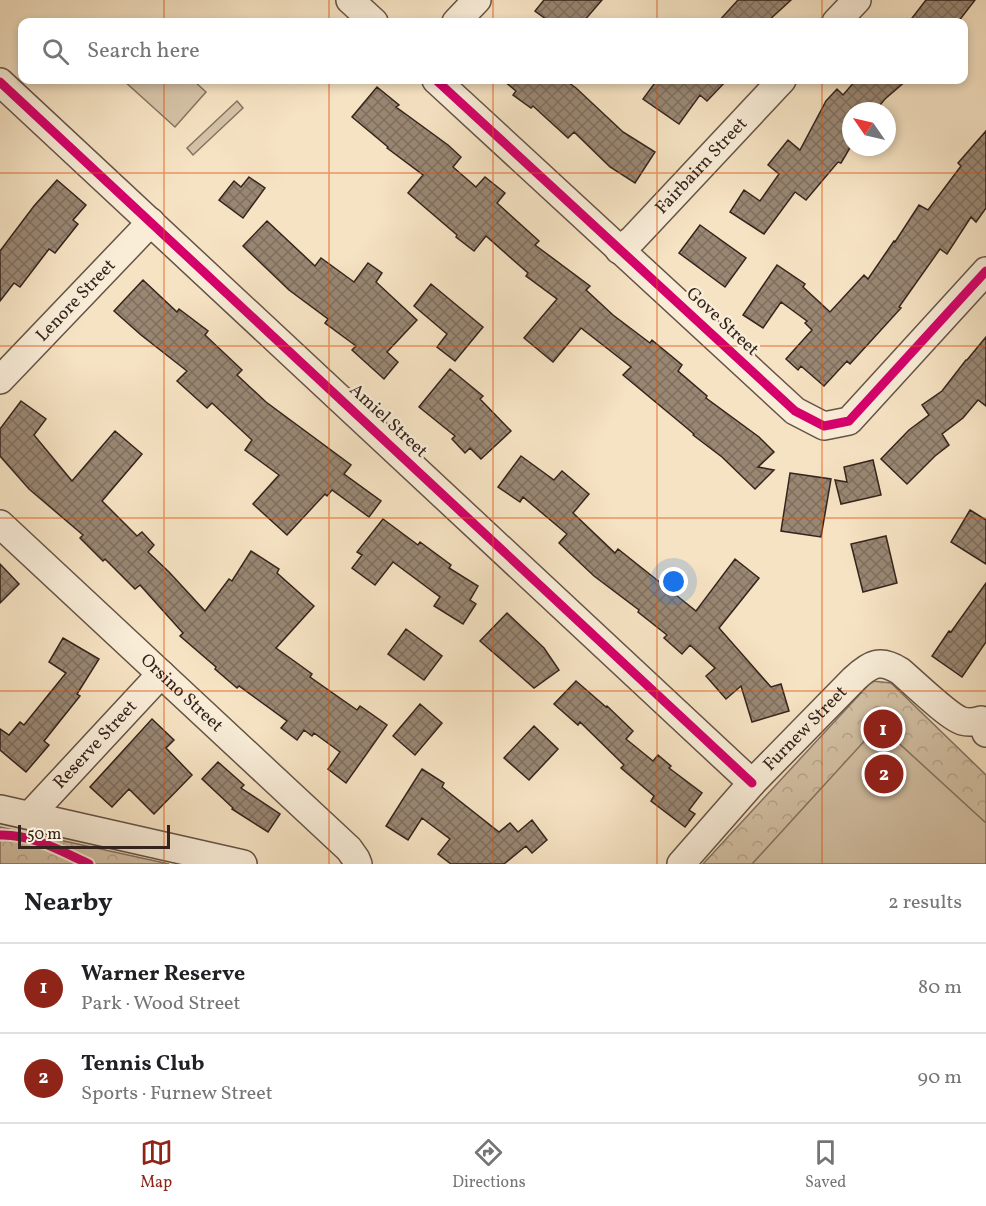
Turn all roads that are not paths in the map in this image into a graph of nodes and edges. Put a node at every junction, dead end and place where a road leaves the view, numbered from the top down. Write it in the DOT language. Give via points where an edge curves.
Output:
graph roads {
  1 [pos="350,0"];
  2 [pos="477,0"];
  3 [pos="857,0"];
  4 [pos="370,18"];
  5 [pos="460,18"];
  6 [pos="840,18"];
  7 [pos="0,82"];
  8 [pos="440,84"];
  9 [pos="778,84"];
  10 [pos="151,222"];
  11 [pos="619,250"];
  12 [pos="986,271"];
  13 [pos="0,380"];
  14 [pos="0,524"];
  15 [pos="161,674"];
  16 [pos="984,723"];
  17 [pos="752,783"];
  18 [pos="0,809"];
  19 [pos="30,815"];
  20 [pos="243,864"];
  21 [pos="358,864"];
  22 [pos="681,864"];
  1 -- 4 [label="street"];
  2 -- 5 [label="street"];
  3 -- 6 [label="street"];
  7 -- 10 [label="street, Amiel Street"];
  8 -- 11 [label="street, Gove Street"];
  9 -- 11 [label="street, Fairbairn Street"];
  10 -- 13 [label="street, Lenore Street"];
  10 -- 17 [label="street, Amiel Street"];
  11 -- 12 [label="street, Gove Street" via="795,411 824,426 849,421"];
  14 -- 15 [label="street, Orsino Street"];
  15 -- 19 [label="street, Reserve Street"];
  15 -- 21 [label="street, Orsino Street" via="349,849"];
  16 -- 17 [label="street, Furnew Street" via="960,721 892,665 874,664"];
  17 -- 22 [label="street, Furnew Street"];
  18 -- 19 [label="street"];
  19 -- 20 [label="street"];
}
